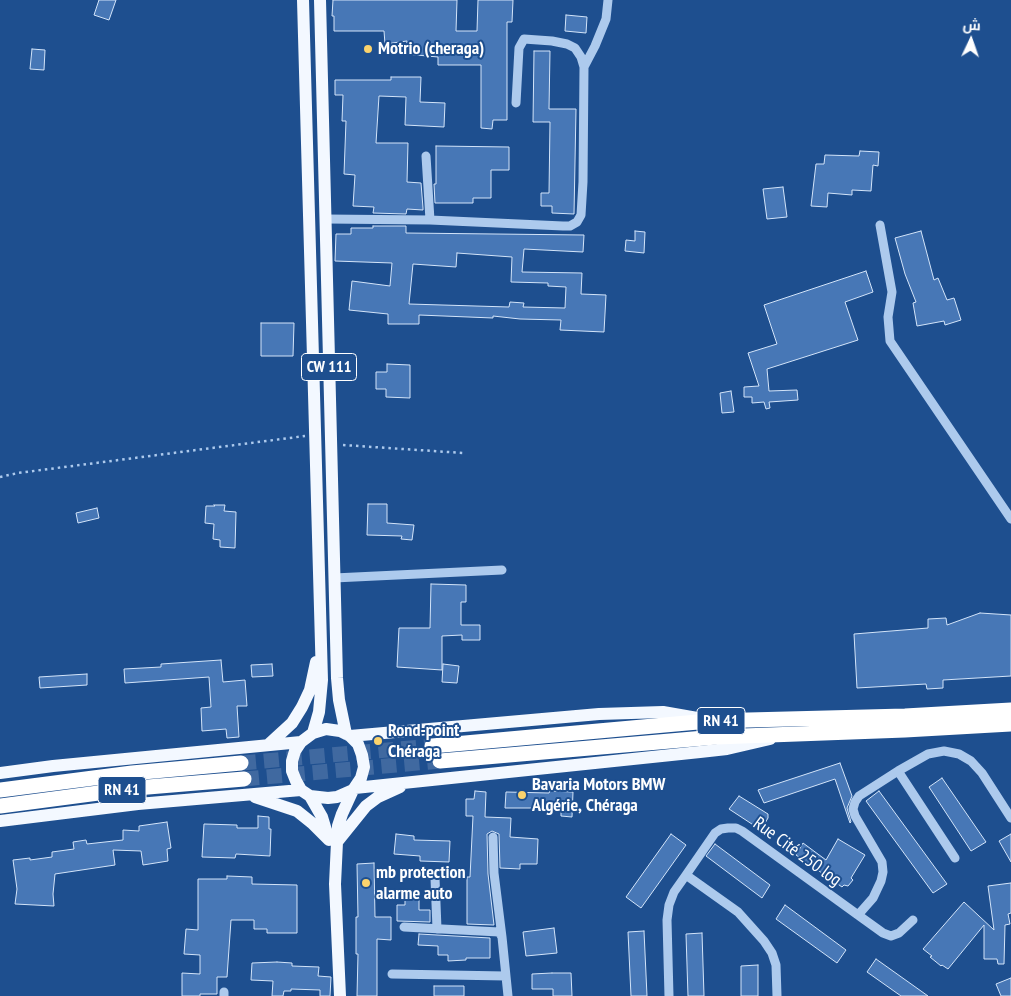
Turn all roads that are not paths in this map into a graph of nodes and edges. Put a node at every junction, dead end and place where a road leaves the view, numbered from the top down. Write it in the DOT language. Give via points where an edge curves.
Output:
graph roads {
  1 [pos="303,0"];
  2 [pos="320,0"];
  3 [pos="608,0"];
  4 [pos="584,67"];
  5 [pos="516,103"];
  6 [pos="426,156"];
  7 [pos="326,218"];
  8 [pos="430,220"];
  9 [pos="880,225"];
  10 [pos="1011,519"];
  11 [pos="502,570"];
  12 [pos="334,578"];
  13 [pos="320,632"];
  14 [pos="1011,710"];
  15 [pos="709,721"];
  16 [pos="1011,724"];
  17 [pos="313,733"];
  18 [pos="787,734"];
  19 [pos="348,735"];
  20 [pos="301,742"];
  21 [pos="268,745"];
  22 [pos="432,746"];
  23 [pos="440,761"];
  24 [pos="241,763"];
  25 [pos="898,771"];
  26 [pos="0,773"];
  27 [pos="244,778"];
  28 [pos="410,782"];
  29 [pos="354,789"];
  30 [pos="0,790"];
  31 [pos="306,793"];
  32 [pos="248,795"];
  33 [pos="0,806"];
  34 [pos="1011,818"];
  35 [pos="0,821"];
  36 [pos="493,837"];
  37 [pos="333,841"];
  38 [pos="955,858"];
  39 [pos="686,875"];
  40 [pos="435,878"];
  41 [pos="858,915"];
  42 [pos="913,920"];
  43 [pos="404,927"];
  44 [pos="437,929"];
  45 [pos="502,937"];
  46 [pos="392,974"];
  47 [pos="506,976"];
  48 [pos="340,996"];
  49 [pos="508,996"];
  50 [pos="669,996"];
  51 [pos="777,996"];
  1 -- 13 [label="main road, CW 111"];
  2 -- 7 [label="main road, CW 111"];
  3 -- 4 [label="street" via="606,19"];
  4 -- 5 [label="street" via="578,51 567,44 524,39 519,48"];
  4 -- 8 [label="street" via="583,182 581,214 577,222 563,226"];
  6 -- 8 [label="street"];
  7 -- 8 [label="street"];
  7 -- 12 [label="main road, CW 111"];
  9 -- 10 [label="street" via="892,292 888,317 890,341"];
  11 -- 12 [label="street"];
  12 -- 19 [label="main road, CW 111" via="337,690"];
  13 -- 17 [label="main road, CW 111" via="321,696"];
  13 -- 21 [label="main road" via="307,699 292,723"];
  14 -- 15 [label="highway, RN 41"];
  15 -- 19 [label="main road" via="676,713 631,712"];
  15 -- 22 [label="highway, RN 41"];
  16 -- 18 [label="highway, RN 41"];
  17 -- 19 [label="main road" via="326,729"];
  17 -- 20 [label="main road"];
  18 -- 23 [label="highway, RN 41" via="674,740"];
  18 -- 28 [label="main road" via="718,750"];
  19 -- 29 [label="main road" via="358,744 364,766"];
  20 -- 21 [label="main road"];
  20 -- 31 [label="main road" via="295,751 292,771"];
  21 -- 26 [label="main road"];
  24 -- 30 [label="highway, RN 41"];
  25 -- 34 [label="street" via="928,754 959,754 982,773"];
  25 -- 38 [label="street"];
  25 -- 41 [label="street" via="859,796 853,809 882,862 883,872 874,898"];
  27 -- 33 [label="highway, RN 41"];
  28 -- 29 [label="main road"];
  28 -- 37 [label="main road" via="366,806"];
  29 -- 31 [label="main road" via="337,797 319,798"];
  29 -- 37 [label="main road"];
  31 -- 32 [label="main road"];
  31 -- 37 [label="main road"];
  32 -- 35 [label="main road" via="138,804"];
  32 -- 37 [label="main road" via="296,811"];
  36 -- 45 [label="street"];
  37 -- 48 [label="main road"];
  39 -- 41 [label="street, Rue Cité 250 log" via="716,833 721,829 736,828"];
  39 -- 50 [label="street, Rue Cité 250 log" via="669,905"];
  39 -- 51 [label="street" via="738,912 764,941 776,965"];
  40 -- 44 [label="street"];
  41 -- 42 [label="street, Rue Cité 250 log" via="891,936"];
  43 -- 44 [label="street"];
  44 -- 45 [label="street" via="499,932"];
  45 -- 47 [label="street"];
  46 -- 47 [label="street"];
  47 -- 49 [label="street"];
}
